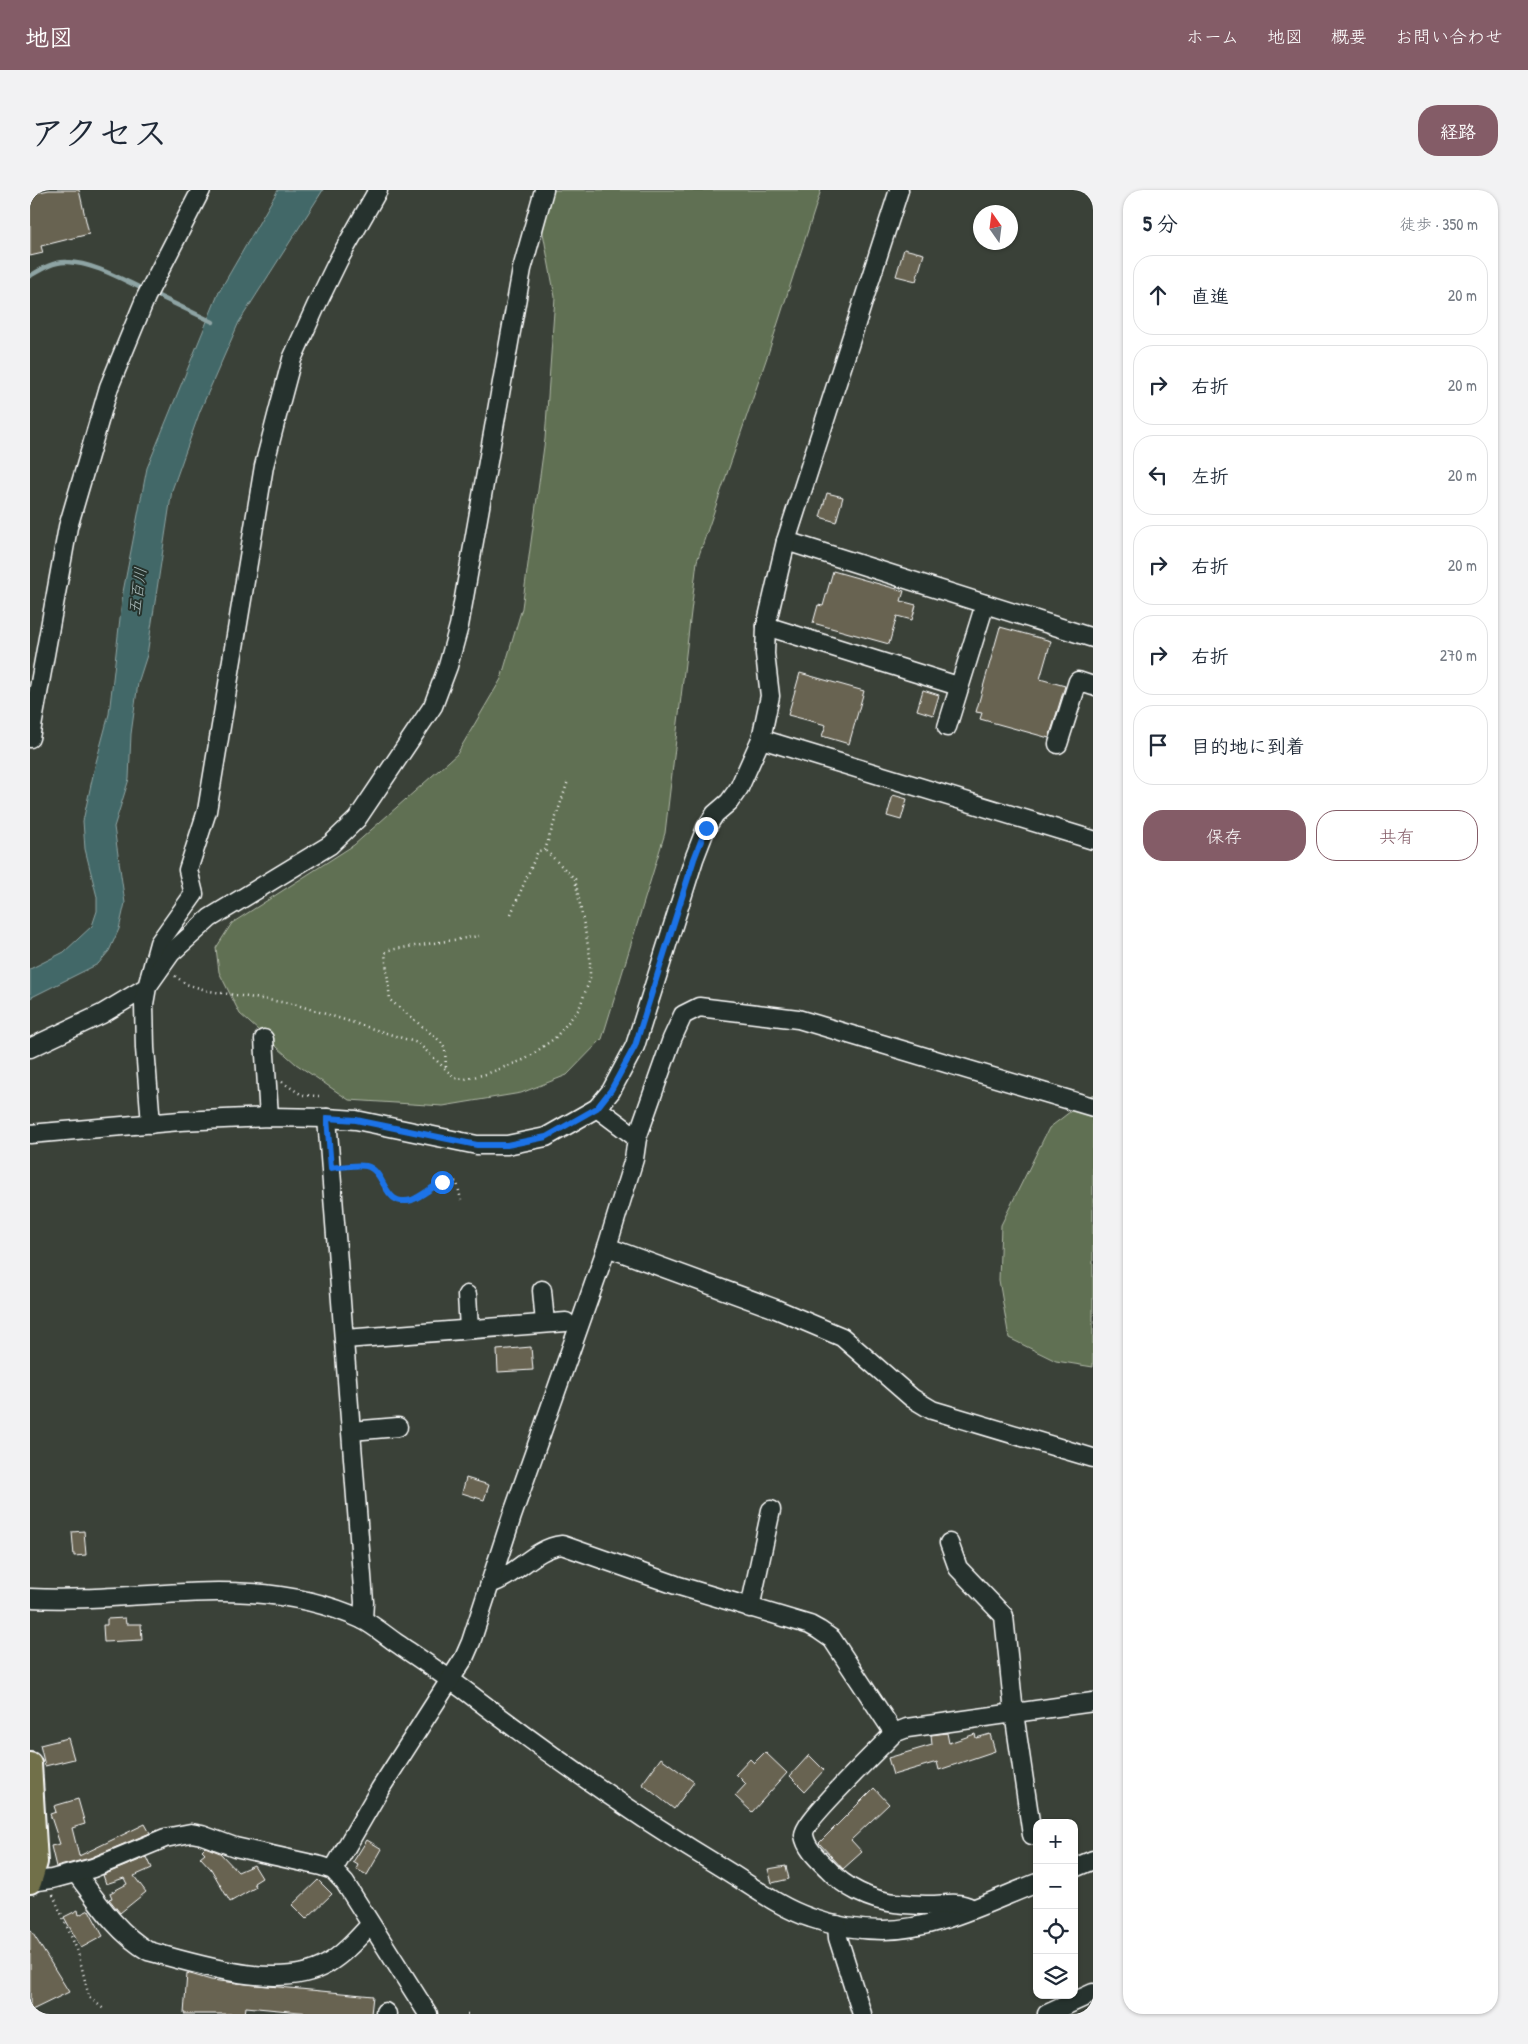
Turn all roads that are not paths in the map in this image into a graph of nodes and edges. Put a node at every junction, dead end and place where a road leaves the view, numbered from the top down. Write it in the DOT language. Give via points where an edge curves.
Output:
graph roads {
  1 [pos="201,190"];
  2 [pos="378,190"];
  3 [pos="544,190"];
  4 [pos="899,190"];
  5 [pos="786,541"];
  6 [pos="985,604"];
  7 [pos="766,626"];
  8 [pos="1093,638"];
  9 [pos="958,686"];
  10 [pos="1093,686"];
  11 [pos="947,727"];
  12 [pos="30,738"];
  13 [pos="761,739"];
  14 [pos="1058,744"];
  15 [pos="1093,840"];
  16 [pos="147,987"];
  17 [pos="264,1039"];
  18 [pos="30,1048"];
  19 [pos="1093,1107"];
  20 [pos="597,1108"];
  21 [pos="269,1116"];
  22 [pos="327,1118"];
  23 [pos="151,1124"];
  24 [pos="30,1134"];
  25 [pos="637,1138"];
  26 [pos="606,1247"];
  27 [pos="542,1290"];
  28 [pos="467,1295"];
  29 [pos="566,1322"];
  30 [pos="545,1323"];
  31 [pos="469,1329"];
  32 [pos="345,1339"];
  33 [pos="398,1427"];
  34 [pos="351,1431"];
  35 [pos="1093,1458"];
  36 [pos="771,1510"];
  37 [pos="949,1543"];
  38 [pos="490,1584"];
  39 [pos="30,1598"];
  40 [pos="750,1608"];
  41 [pos="363,1620"];
  42 [pos="449,1679"];
  43 [pos="1093,1702"];
  44 [pos="1014,1713"];
  45 [pos="894,1733"];
  46 [pos="30,1764"];
  47 [pos="31,1788"];
  48 [pos="1032,1835"];
  49 [pos="1093,1860"];
  50 [pos="1078,1866"];
  51 [pos="333,1870"];
  52 [pos="76,1873"];
  53 [pos="36,1881"];
  54 [pos="1033,1885"];
  55 [pos="972,1908"];
  56 [pos="370,1925"];
  57 [pos="837,1925"];
  58 [pos="1093,1993"];
  59 [pos="428,2014"];
  60 [pos="862,2014"];
  61 [pos="1047,2014"];
  1 -- 12 [label="street" via="146,297 109,387 68,527"];
  2 -- 16 [label="street" via="339,260 292,359 264,466 207,811 188,870 194,894 159,943"];
  3 -- 16 [label="street" via="522,269 460,626 432,706 356,819 330,845 210,918 171,953"];
  4 -- 5 [label="street"];
  5 -- 6 [label="street"];
  5 -- 7 [label="street"];
  6 -- 8 [label="street"];
  6 -- 9 [label="street"];
  7 -- 9 [label="street"];
  7 -- 13 [label="street" via="765,654 770,696"];
  9 -- 11 [label="street"];
  10 -- 14 [label="street" via="1078,681"];
  13 -- 15 [label="street"];
  13 -- 20 [label="street" via="739,788 706,828 635,1046 611,1090"];
  16 -- 18 [label="street" via="102,1014"];
  16 -- 23 [label="street" via="145,1048"];
  17 -- 21 [label="street"];
  19 -- 25 [label="street" via="798,1019 699,1007 683,1015"];
  20 -- 22 [label="street" via="546,1137 507,1145 477,1145 356,1120"];
  20 -- 25 [label="street"];
  21 -- 22 [label="street"];
  21 -- 23 [label="street"];
  22 -- 32 [label="street"];
  23 -- 24 [label="street"];
  25 -- 26 [label="street" via="634,1159"];
  26 -- 35 [label="street" via="776,1309 842,1337 912,1398 932,1410"];
  26 -- 38 [label="street"];
  27 -- 30 [label="street"];
  28 -- 31 [label="street"];
  29 -- 30 [label="street"];
  30 -- 31 [label="street"];
  31 -- 32 [label="street"];
  32 -- 34 [label="street"];
  33 -- 34 [label="street"];
  34 -- 41 [label="street"];
  36 -- 40 [label="street"];
  37 -- 44 [label="street" via="958,1568 1004,1616"];
  38 -- 40 [label="street" via="501,1580 545,1549 562,1546"];
  38 -- 42 [label="street" via="471,1642"];
  39 -- 41 [label="street" via="225,1592 267,1594 294,1597"];
  40 -- 45 [label="street" via="810,1625 832,1639"];
  41 -- 42 [label="street"];
  42 -- 51 [label="street"];
  42 -- 57 [label="street" via="569,1768 683,1844 784,1906 810,1918"];
  43 -- 44 [label="street"];
  44 -- 45 [label="street" via="907,1728"];
  44 -- 48 [label="street"];
  45 -- 55 [label="street" via="805,1828 808,1846 832,1874 874,1898 926,1905 957,1903"];
  46 -- 47 [label="main road"];
  47 -- 53 [label="main road"];
  49 -- 50 [label="street"];
  51 -- 52 [label="street" via="191,1833 165,1838"];
  51 -- 56 [label="street" via="345,1883"];
  52 -- 53 [label="street"];
  52 -- 56 [label="street" via="112,1920 136,1944 148,1951 230,1971 261,1976 299,1974 327,1964"];
  54 -- 55 [label="street"];
  55 -- 57 [label="street" via="940,1920 902,1928 882,1930"];
  56 -- 59 [label="street"];
  57 -- 60 [label="street" via="838,1938"];
  58 -- 61 [label="street"];
}
